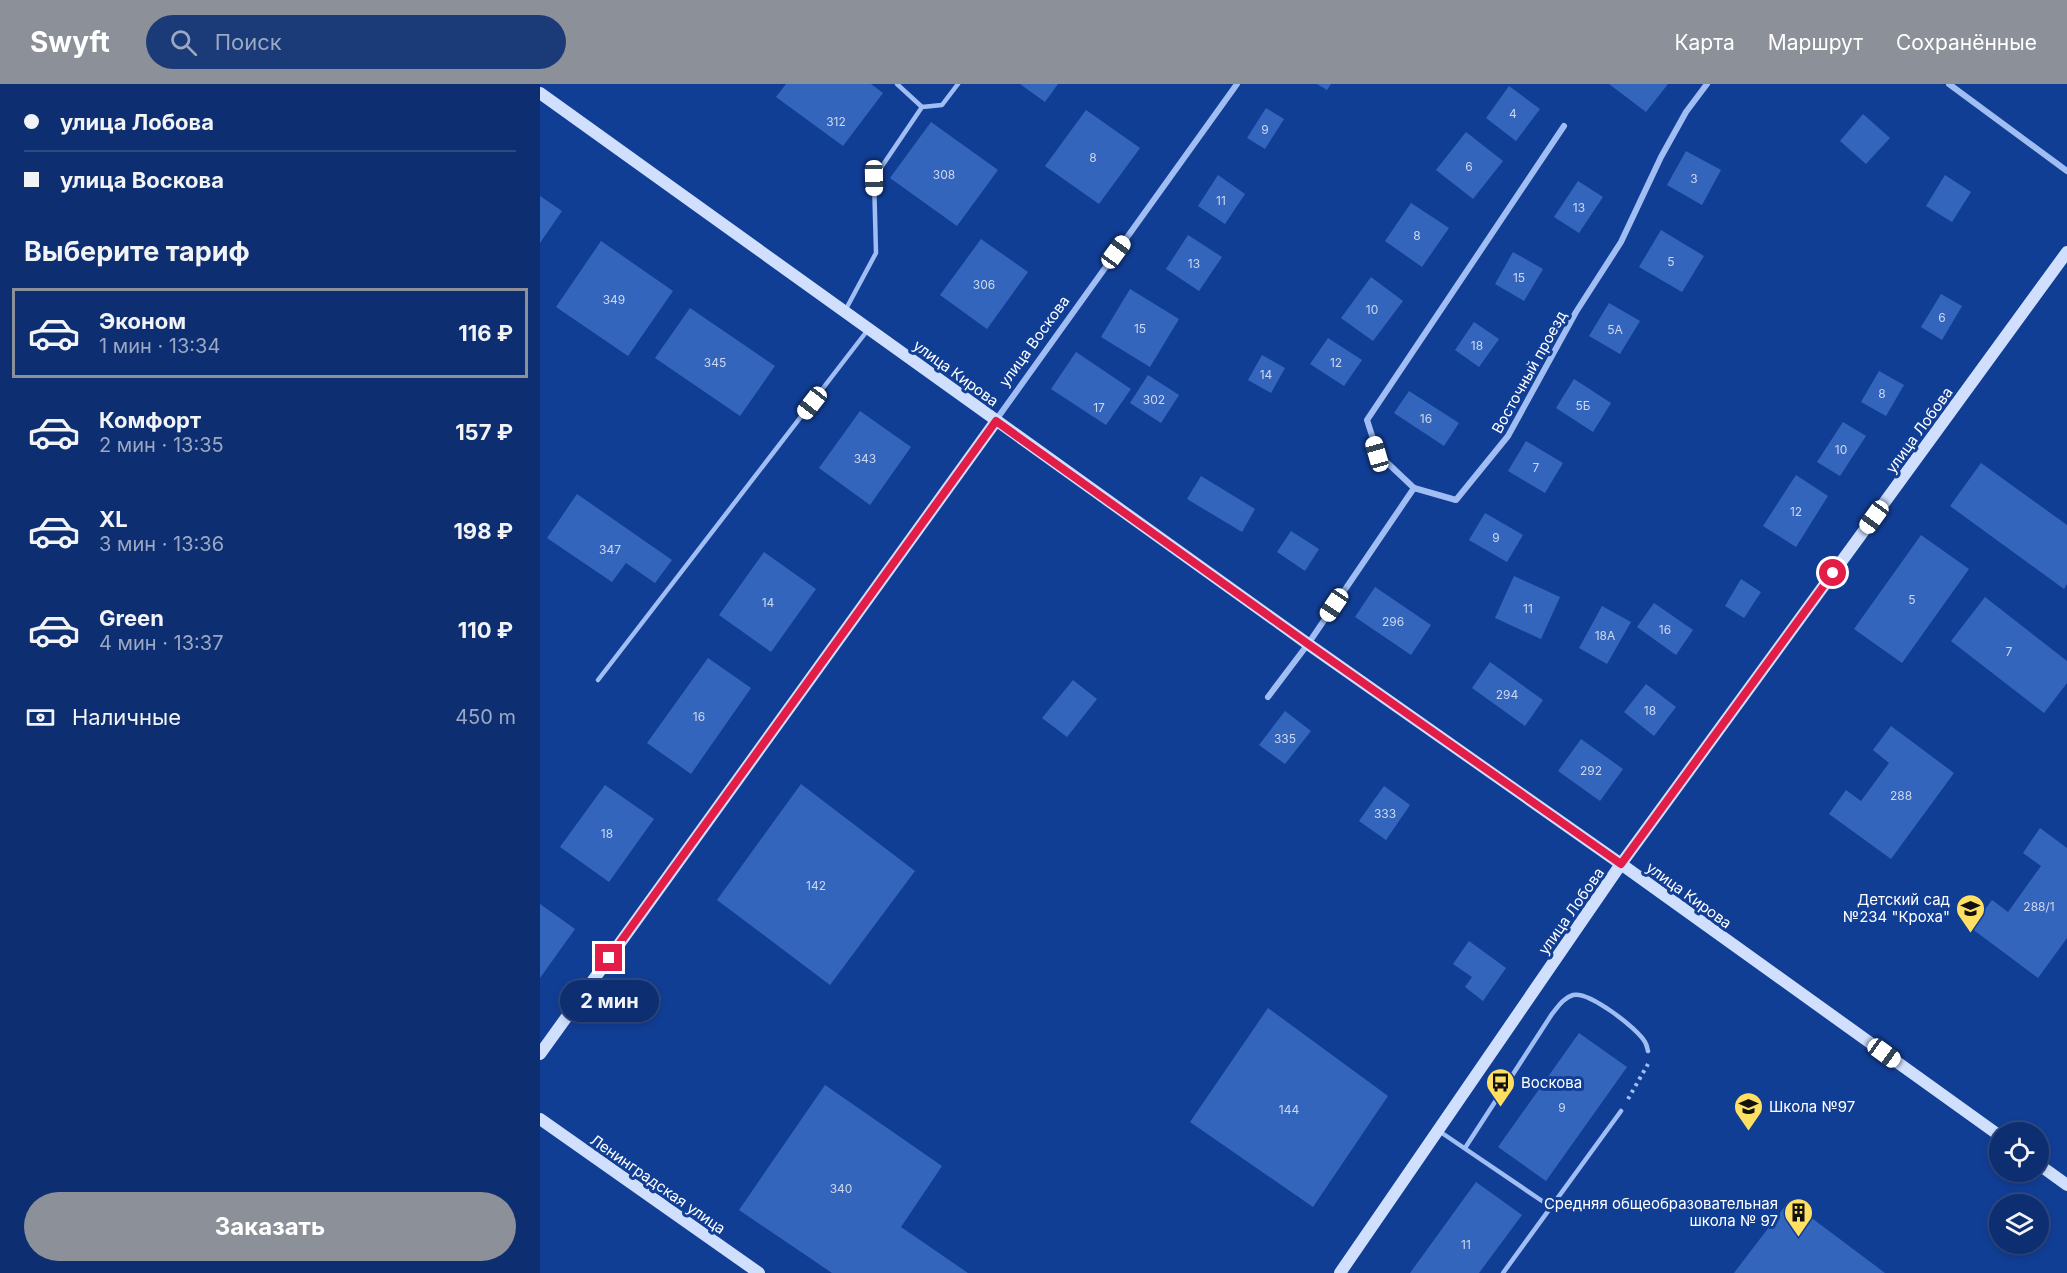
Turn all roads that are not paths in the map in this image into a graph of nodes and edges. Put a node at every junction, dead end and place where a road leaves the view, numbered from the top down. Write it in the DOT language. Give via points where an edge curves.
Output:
graph roads {
  1 [pos="897,84"];
  2 [pos="958,84"];
  3 [pos="1237,84"];
  4 [pos="1707,84"];
  5 [pos="1949,84"];
  6 [pos="540,93"];
  7 [pos="922,107"];
  8 [pos="1564,126"];
  9 [pos="2067,171"];
  10 [pos="2067,252"];
  11 [pos="844,312"];
  12 [pos="868,329"];
  13 [pos="996,421"];
  14 [pos="1414,488"];
  15 [pos="1308,644"];
  16 [pos="598,681"];
  17 [pos="1268,697"];
  18 [pos="1621,864"];
  19 [pos="1648,1051"];
  20 [pos="540,1054"];
  21 [pos="1621,1111"];
  22 [pos="540,1119"];
  23 [pos="1989,1128"];
  24 [pos="1438,1130"];
  25 [pos="1465,1148"];
  26 [pos="2049,1172"];
  27 [pos="2067,1185"];
  28 [pos="1551,1207"];
  29 [pos="759,1273"];
  30 [pos="1340,1273"];
  31 [pos="1503,1273"];
  1 -- 7 [label="lane"];
  2 -- 7 [label="lane" via="942,105"];
  3 -- 13 [label="street, улица Воскова"];
  4 -- 14 [label="street, Восточный проезд" via="1686,112 1621,242 1576,312 1508,436 1456,500"];
  5 -- 9 [label="street"];
  6 -- 11 [label="street, улица Кирова"];
  7 -- 11 [label="lane" via="874,178 876,253"];
  8 -- 14 [label="street" via="1367,420 1377,454"];
  10 -- 18 [label="street, улица Лобова"];
  11 -- 12 [label="street, улица Кирова"];
  12 -- 13 [label="street, улица Кирова"];
  12 -- 16 [label="lane"];
  13 -- 15 [label="street, улица Кирова"];
  13 -- 20 [label="street, улица Воскова"];
  14 -- 15 [label="street"];
  15 -- 17 [label="street"];
  15 -- 18 [label="street, улица Кирова"];
  18 -- 23 [label="street, улица Кирова"];
  18 -- 24 [label="street, улица Лобова"];
  19 -- 25 [label="lane" via="1636,1032 1595,1000 1574,995 1564,999"];
  21 -- 28 [label="lane"];
  22 -- 29 [label="street, Ленинградская улица"];
  24 -- 25 [label="lane"];
  24 -- 30 [label="street, улица Лобова"];
  25 -- 28 [label="lane"];
  26 -- 27 [label="street"];
  28 -- 31 [label="lane"];
}
